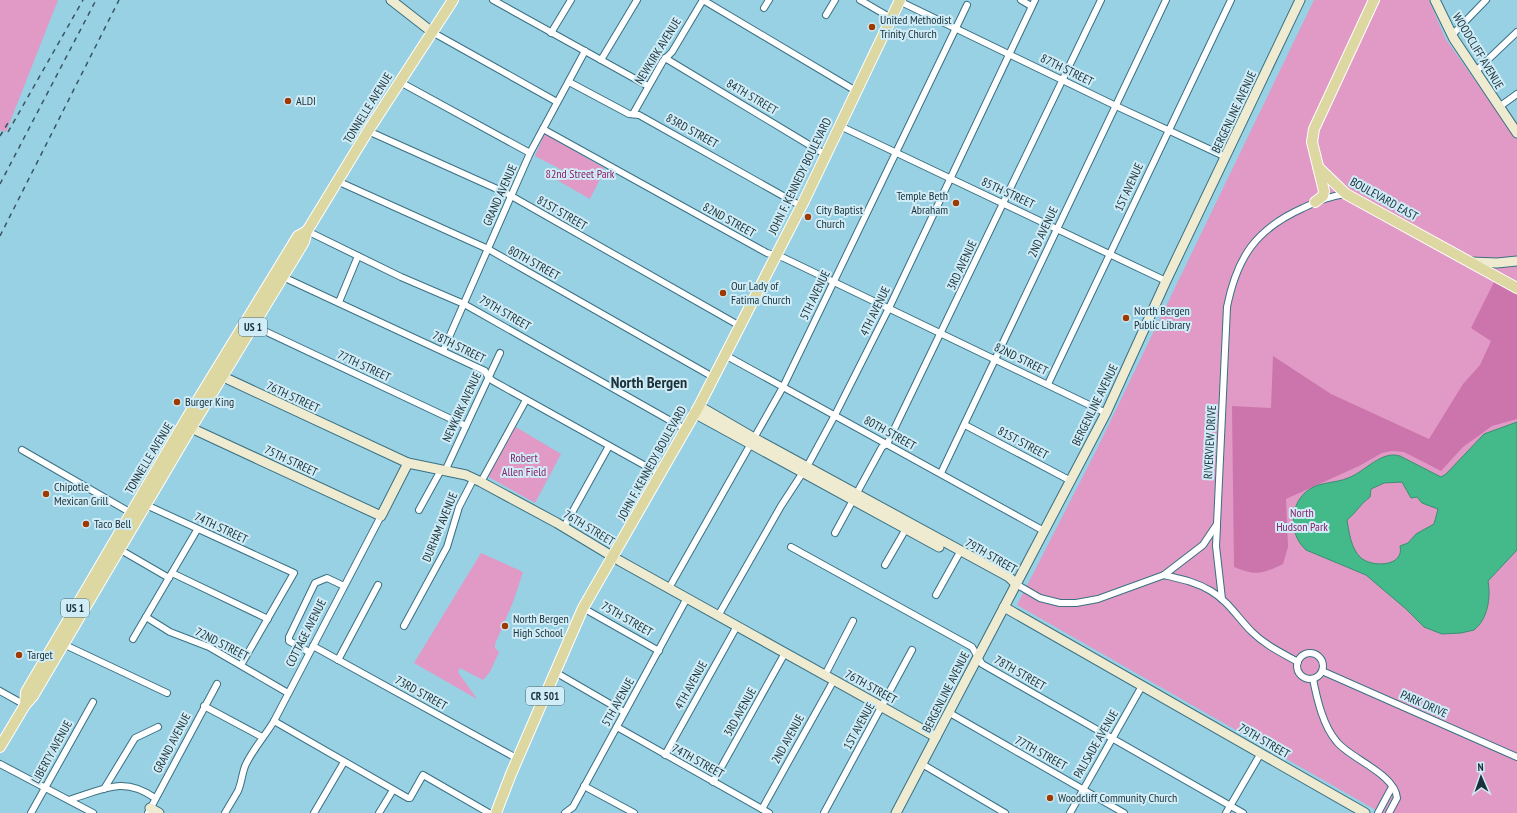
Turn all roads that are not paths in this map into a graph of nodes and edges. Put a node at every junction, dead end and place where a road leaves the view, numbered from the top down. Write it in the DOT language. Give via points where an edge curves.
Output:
graph roads {
  1 [pos="391,0"];
  2 [pos="453,0"];
  3 [pos="493,0"];
  4 [pos="571,0"];
  5 [pos="637,0"];
  6 [pos="703,0"];
  7 [pos="769,0"];
  8 [pos="835,0"];
  9 [pos="860,0"];
  10 [pos="900,0"];
  11 [pos="1021,0"];
  12 [pos="1035,0"];
  13 [pos="1100,0"];
  14 [pos="1166,0"];
  15 [pos="1231,0"];
  16 [pos="1374,0"];
  17 [pos="1435,0"];
  18 [pos="1486,0"];
  19 [pos="1298,1"];
  20 [pos="504,3"];
  21 [pos="967,5"];
  22 [pos="1031,6"];
  23 [pos="764,8"];
  24 [pos="826,15"];
  25 [pos="891,18"];
  26 [pos="955,29"];
  27 [pos="432,32"];
  28 [pos="1517,32"];
  29 [pos="551,33"];
  30 [pos="1452,35"];
  31 [pos="585,51"];
  32 [pos="1008,53"];
  33 [pos="665,58"];
  34 [pos="601,60"];
  35 [pos="1476,72"];
  36 [pos="1062,79"];
  37 [pos="400,82"];
  38 [pos="569,82"];
  39 [pos="648,86"];
  40 [pos="856,91"];
  41 [pos="1517,94"];
  42 [pos="557,102"];
  43 [pos="1116,106"];
  44 [pos="1498,107"];
  45 [pos="633,114"];
  46 [pos="840,126"];
  47 [pos="543,129"];
  48 [pos="1169,130"];
  49 [pos="368,131"];
  50 [pos="1517,133"];
  51 [pos="896,152"];
  52 [pos="530,153"];
  53 [pos="826,155"];
  54 [pos="1226,157"];
  55 [pos="1318,167"];
  56 [pos="949,178"];
  57 [pos="337,181"];
  58 [pos="1346,194"];
  59 [pos="511,196"];
  60 [pos="1316,202"];
  61 [pos="1003,203"];
  62 [pos="801,206"];
  63 [pos="1056,228"];
  64 [pos="307,231"];
  65 [pos="488,249"];
  66 [pos="1110,254"];
  67 [pos="358,256"];
  68 [pos="775,256"];
  69 [pos="1517,261"];
  70 [pos="1471,262"];
  71 [pos="283,277"];
  72 [pos="1166,280"];
  73 [pos="834,282"];
  74 [pos="1517,288"];
  75 [pos="338,302"];
  76 [pos="464,304"];
  77 [pos="889,308"];
  78 [pos="254,326"];
  79 [pos="740,326"];
  80 [pos="942,334"];
  81 [pos="443,351"];
  82 [pos="500,353"];
  83 [pos="725,355"];
  84 [pos="996,359"];
  85 [pos="219,375"];
  86 [pos="488,377"];
  87 [pos="713,377"];
  88 [pos="1048,384"];
  89 [pos="783,387"];
  90 [pos="526,400"];
  91 [pos="697,409"];
  92 [pos="1106,413"];
  93 [pos="835,415"];
  94 [pos="965,425"];
  95 [pos="466,426"];
  96 [pos="191,428"];
  97 [pos="686,429"];
  98 [pos="752,441"];
  99 [pos="887,444"];
  100 [pos="609,446"];
  101 [pos="22,450"];
  102 [pos="408,463"];
  103 [pos="443,470"];
  104 [pos="804,470"];
  105 [pos="941,473"];
  106 [pos="660,474"];
  107 [pos="477,480"];
  108 [pos="1071,481"];
  109 [pos="855,498"];
  110 [pos="142,503"];
  111 [pos="419,510"];
  112 [pos="135,515"];
  113 [pos="381,516"];
  114 [pos="1217,524"];
  115 [pos="908,526"];
  116 [pos="564,527"];
  117 [pos="197,530"];
  118 [pos="1044,531"];
  119 [pos="835,534"];
  120 [pos="791,547"];
  121 [pos="119,549"];
  122 [pos="958,554"];
  123 [pos="613,557"];
  124 [pos="885,565"];
  125 [pos="1164,575"];
  126 [pos="171,576"];
  127 [pos="1016,584"];
  128 [pos="378,585"];
  129 [pos="344,586"];
  130 [pos="669,588"];
  131 [pos="936,595"];
  132 [pos="687,598"];
  133 [pos="1222,599"];
  134 [pos="1004,607"];
  135 [pos="583,608"];
  136 [pos="718,616"];
  137 [pos="146,617"];
  138 [pos="268,619"];
  139 [pos="853,622"];
  140 [pos="404,626"];
  141 [pos="737,626"];
  142 [pos="133,638"];
  143 [pos="63,644"];
  144 [pos="313,646"];
  145 [pos="912,650"];
  146 [pos="659,651"];
  147 [pos="309,652"];
  148 [pos="785,653"];
  149 [pos="978,656"];
  150 [pos="338,660"];
  151 [pos="1298,662"];
  152 [pos="241,665"];
  153 [pos="1322,671"];
  154 [pos="555,672"];
  155 [pos="825,675"];
  156 [pos="1312,678"];
  157 [pos="834,680"];
  158 [pos="217,684"];
  159 [pos="1142,686"];
  160 [pos="0,691"];
  161 [pos="167,693"];
  162 [pos="288,693"];
  163 [pos="93,702"];
  164 [pos="25,705"];
  165 [pos="204,706"];
  166 [pos="882,707"];
  167 [pos="624,712"];
  168 [pos="948,712"];
  169 [pos="274,721"];
  170 [pos="158,727"];
  171 [pos="616,727"];
  172 [pos="262,737"];
  173 [pos="936,737"];
  174 [pos="1112,738"];
  175 [pos="0,747"];
  176 [pos="1261,753"];
  177 [pos="665,755"];
  178 [pos="1517,757"];
  179 [pos="518,759"];
  180 [pos="344,762"];
  181 [pos="0,764"];
  182 [pos="922,764"];
  183 [pos="713,782"];
  184 [pos="584,786"];
  185 [pos="1392,787"];
  186 [pos="45,788"];
  187 [pos="104,789"];
  188 [pos="393,790"];
  189 [pos="1083,790"];
  190 [pos="155,798"];
  191 [pos="68,800"];
  192 [pos="1230,806"];
  193 [pos="762,809"];
  194 [pos="149,811"];
  195 [pos="630,812"];
  196 [pos="31,813"];
  197 [pos="93,813"];
  198 [pos="159,813"];
  199 [pos="225,813"];
  200 [pos="314,813"];
  201 [pos="379,813"];
  202 [pos="489,813"];
  203 [pos="496,813"];
  204 [pos="565,813"];
  205 [pos="769,813"];
  206 [pos="824,813"];
  207 [pos="896,813"];
  208 [pos="1005,813"];
  209 [pos="1070,813"];
  210 [pos="1124,813"];
  211 [pos="1226,813"];
  212 [pos="1244,813"];
  213 [pos="1365,813"];
  214 [pos="1378,813"];
  215 [pos="1389,813"];
  1 -- 27 [label="street"];
  2 -- 27 [label="main road, TONNELLE AVENUE / US 1"];
  3 -- 20 [label="street"];
  4 -- 29 [label="street"];
  5 -- 34 [label="street"];
  6 -- 33 [label="street, NEWKIRK AVENUE" via="672,52"];
  6 -- 40 [label="street"];
  7 -- 23 [label="street"];
  8 -- 24 [label="street"];
  9 -- 25 [label="street"];
  10 -- 25 [label="main road, JOHN F. KENNEDY BOULEVARD / CR 501"];
  10 -- 26 [label="street, 87TH STREET"];
  11 -- 22 [label="street"];
  12 -- 22 [label="street, 4TH AVENUE"];
  13 -- 36 [label="street, 3RD AVENUE"];
  14 -- 43 [label="street, 2ND AVENUE"];
  15 -- 48 [label="street, 1ST AVENUE"];
  16 -- 55 [label="main road" via="1314,129 1312,142"];
  17 -- 30 [label="street, WOODCLIFF AVENUE"];
  18 -- 30 [label="street"];
  19 -- 54 [label="street, BERGENLINE AVENUE"];
  20 -- 29 [label="street"];
  21 -- 26 [label="street, 5TH AVENUE"];
  22 -- 32 [label="street, 4TH AVENUE"];
  25 -- 40 [label="main road, JOHN F. KENNEDY BOULEVARD / CR 501"];
  26 -- 32 [label="street, 87TH STREET"];
  26 -- 51 [label="street, 5TH AVENUE"];
  27 -- 37 [label="main road, TONNELLE AVENUE / US 1"];
  27 -- 42 [label="street"];
  28 -- 35 [label="street"];
  29 -- 31 [label="street"];
  30 -- 35 [label="street, WOODCLIFF AVENUE"];
  31 -- 34 [label="street"];
  31 -- 38 [label="street, GRAND AVENUE"];
  32 -- 36 [label="street, 87TH STREET"];
  32 -- 56 [label="street, 4TH AVENUE"];
  33 -- 39 [label="street, NEWKIRK AVENUE"];
  33 -- 53 [label="street, 84TH STREET"];
  34 -- 39 [label="street"];
  35 -- 44 [label="street, WOODCLIFF AVENUE"];
  36 -- 43 [label="street, 87TH STREET"];
  36 -- 61 [label="street, 3RD AVENUE"];
  37 -- 49 [label="main road, TONNELLE AVENUE / US 1"];
  37 -- 52 [label="street"];
  38 -- 42 [label="street, GRAND AVENUE"];
  38 -- 45 [label="street, 83RD STREET"];
  39 -- 45 [label="street, NEWKIRK AVENUE"];
  40 -- 46 [label="main road, JOHN F. KENNEDY BOULEVARD / CR 501"];
  41 -- 44 [label="street"];
  42 -- 47 [label="street, GRAND AVENUE"];
  43 -- 48 [label="street, 87TH STREET"];
  43 -- 63 [label="street, 2ND AVENUE"];
  44 -- 50 [label="street, WOODCLIFF AVENUE"];
  45 -- 62 [label="street, 83RD STREET" via="639,115"];
  46 -- 51 [label="street, 85TH STREET"];
  46 -- 53 [label="main road, JOHN F. KENNEDY BOULEVARD / CR 501"];
  47 -- 52 [label="street, GRAND AVENUE"];
  47 -- 68 [label="street, 82ND STREET"];
  48 -- 54 [label="street, 87TH STREET"];
  48 -- 66 [label="street, 1ST AVENUE"];
  49 -- 57 [label="main road, TONNELLE AVENUE / US 1"];
  49 -- 59 [label="street, 81ST STREET"];
  51 -- 56 [label="street, 85TH STREET"];
  51 -- 73 [label="street, 5TH AVENUE"];
  52 -- 59 [label="street, GRAND AVENUE"];
  53 -- 62 [label="main road, JOHN F. KENNEDY BOULEVARD / CR 501"];
  54 -- 72 [label="street, BERGENLINE AVENUE"];
  55 -- 58 [label="main road, BOULEVARD EAST"];
  55 -- 60 [label="main road" via="1324,192"];
  56 -- 61 [label="street, 85TH STREET"];
  56 -- 77 [label="street, 4TH AVENUE"];
  57 -- 64 [label="main road, TONNELLE AVENUE / US 1"];
  57 -- 65 [label="street, 80TH STREET"];
  58 -- 60 [label="street, RIVERVIEW DRIVE"];
  58 -- 70 [label="main road, BOULEVARD EAST"];
  59 -- 65 [label="street, GRAND AVENUE"];
  59 -- 79 [label="street, 81ST STREET"];
  60 -- 114 [label="street, RIVERVIEW DRIVE" via="1275,222 1254,242 1243,257 1231,286 1227,307"];
  61 -- 63 [label="street, 85TH STREET"];
  61 -- 80 [label="street, 3RD AVENUE"];
  62 -- 68 [label="main road, JOHN F. KENNEDY BOULEVARD / CR 501"];
  63 -- 66 [label="street, 85TH STREET"];
  63 -- 84 [label="street, 2ND AVENUE"];
  64 -- 67 [label="street, 79TH STREET"];
  64 -- 71 [label="main road, TONNELLE AVENUE / US 1" via="304,242"];
  64 -- 85 [label="main road, TONNELLE AVENUE / US 1" via="298,236"];
  65 -- 76 [label="street, GRAND AVENUE"];
  65 -- 87 [label="street, 80TH STREET"];
  66 -- 72 [label="street, 85TH STREET"];
  66 -- 88 [label="street, 1ST AVENUE"];
  67 -- 75 [label="street"];
  67 -- 76 [label="street, 79TH STREET"];
  68 -- 73 [label="street, 82ND STREET"];
  68 -- 79 [label="main road, JOHN F. KENNEDY BOULEVARD / CR 501"];
  69 -- 70 [label="street"];
  70 -- 74 [label="main road, BOULEVARD EAST"];
  71 -- 75 [label="street, 78TH STREET"];
  71 -- 78 [label="main road, TONNELLE AVENUE / US 1"];
  72 -- 92 [label="street, BERGENLINE AVENUE"];
  73 -- 77 [label="street, 82ND STREET"];
  73 -- 89 [label="street, 5TH AVENUE"];
  75 -- 81 [label="street, 78TH STREET"];
  76 -- 81 [label="street, GRAND AVENUE"];
  76 -- 97 [label="street, 79TH STREET"];
  77 -- 80 [label="street, 82ND STREET"];
  77 -- 93 [label="street, 4TH AVENUE"];
  78 -- 85 [label="main road, TONNELLE AVENUE / US 1"];
  78 -- 95 [label="street, 77TH STREET"];
  79 -- 83 [label="main road, JOHN F. KENNEDY BOULEVARD / CR 501"];
  80 -- 84 [label="street, 82ND STREET"];
  80 -- 99 [label="street, 3RD AVENUE"];
  81 -- 86 [label="street, 78TH STREET" via="485,371"];
  82 -- 86 [label="street, NEWKIRK AVENUE"];
  83 -- 87 [label="main road, JOHN F. KENNEDY BOULEVARD / CR 501"];
  83 -- 89 [label="street, 80TH STREET"];
  84 -- 88 [label="street, 82ND STREET"];
  84 -- 94 [label="street, 2ND AVENUE"];
  85 -- 96 [label="main road, TONNELLE AVENUE / US 1"];
  85 -- 102 [label="street, 76TH STREET"];
  85 -- 110 [label="main road, TONNELLE AVENUE / US 1"];
  86 -- 90 [label="street, 78TH STREET"];
  86 -- 95 [label="street, NEWKIRK AVENUE"];
  87 -- 91 [label="main road, JOHN F. KENNEDY BOULEVARD / CR 501"];
  88 -- 92 [label="street, 82ND STREET"];
  89 -- 93 [label="street, 80TH STREET"];
  89 -- 98 [label="street, 5TH AVENUE"];
  90 -- 100 [label="street, 78TH STREET"];
  90 -- 107 [label="street, DURHAM AVENUE"];
  91 -- 97 [label="main road, JOHN F. KENNEDY BOULEVARD / CR 501"];
  91 -- 98 [label="street, 79TH STREET"];
  92 -- 108 [label="street, BERGENLINE AVENUE"];
  93 -- 99 [label="street, 80TH STREET"];
  93 -- 104 [label="street, 4TH AVENUE"];
  94 -- 105 [label="street, 2ND AVENUE"];
  94 -- 108 [label="street, 81ST STREET"];
  95 -- 103 [label="street, NEWKIRK AVENUE"];
  96 -- 110 [label="main road, TONNELLE AVENUE / US 1"];
  96 -- 113 [label="street, 75TH STREET"];
  97 -- 106 [label="main road, JOHN F. KENNEDY BOULEVARD / CR 501"];
  98 -- 104 [label="street, 79TH STREET"];
  98 -- 130 [label="street, 5TH AVENUE"];
  99 -- 105 [label="street, 80TH STREET"];
  99 -- 109 [label="street, 3RD AVENUE" via="882,447"];
  100 -- 106 [label="street, 78TH STREET"];
  100 -- 116 [label="street"];
  101 -- 112 [label="street"];
  102 -- 103 [label="street, 76TH STREET"];
  102 -- 113 [label="street, COTTAGE AVENUE"];
  103 -- 107 [label="street, 76TH STREET"];
  103 -- 111 [label="street, NEWKIRK AVENUE"];
  104 -- 109 [label="street, 79TH STREET"];
  104 -- 136 [label="street, 4TH AVENUE" via="780,506"];
  105 -- 118 [label="street, 80TH STREET"];
  106 -- 123 [label="main road, JOHN F. KENNEDY BOULEVARD / CR 501"];
  107 -- 116 [label="street, 76TH STREET"];
  107 -- 140 [label="street, DURHAM AVENUE" via="459,507 447,547"];
  108 -- 118 [label="street, BERGENLINE AVENUE"];
  109 -- 115 [label="street, 79TH STREET"];
  109 -- 119 [label="street, 3RD AVENUE"];
  110 -- 112 [label="main road, TONNELLE AVENUE / US 1"];
  110 -- 117 [label="street, 74TH STREET"];
  112 -- 121 [label="main road, TONNELLE AVENUE / US 1"];
  112 -- 164 [label="main road, TONNELLE AVENUE / US 1" via="26,692"];
  113 -- 129 [label="street, COTTAGE AVENUE"];
  114 -- 125 [label="street" via="1203,545"];
  114 -- 133 [label="street" via="1216,546"];
  115 -- 122 [label="street, 79TH STREET"];
  115 -- 124 [label="street"];
  116 -- 123 [label="street, 76TH STREET"];
  117 -- 126 [label="street"];
  117 -- 138 [label="street, 74TH STREET" via="294,574"];
  118 -- 127 [label="street, BERGENLINE AVENUE"];
  120 -- 149 [label="street, 78TH STREET" via="972,647"];
  121 -- 126 [label="street"];
  121 -- 143 [label="main road, TONNELLE AVENUE / US 1"];
  122 -- 127 [label="street, 79TH STREET" via="1006,583"];
  122 -- 131 [label="street"];
  123 -- 130 [label="street, 76TH STREET"];
  123 -- 135 [label="main road, JOHN F. KENNEDY BOULEVARD / CR 501"];
  125 -- 127 [label="street" via="1098,599 1076,603 1060,603 1040,598"];
  125 -- 133 [label="street" via="1196,584"];
  126 -- 137 [label="street"];
  126 -- 138 [label="street"];
  127 -- 134 [label="street, BERGENLINE AVENUE"];
  128 -- 150 [label="street"];
  129 -- 144 [label="street, COTTAGE AVENUE"];
  129 -- 147 [label="street" via="326,578 315,583 289,637 292,644"];
  130 -- 132 [label="street, 76TH STREET"];
  132 -- 136 [label="street, 76TH STREET"];
  132 -- 146 [label="street, 5TH AVENUE"];
  133 -- 151 [label="street" via="1262,640"];
  134 -- 149 [label="street, BERGENLINE AVENUE"];
  134 -- 159 [label="street, 79TH STREET"];
  135 -- 146 [label="street, 75TH STREET"];
  135 -- 154 [label="main road, JOHN F. KENNEDY BOULEVARD / CR 501"];
  136 -- 141 [label="street, 76TH STREET"];
  137 -- 142 [label="street"];
  137 -- 152 [label="street, 72ND STREET" via="170,632 209,647"];
  138 -- 152 [label="street"];
  139 -- 155 [label="street"];
  141 -- 148 [label="street, 76TH STREET"];
  141 -- 177 [label="street, 4TH AVENUE"];
  143 -- 161 [label="street"];
  143 -- 164 [label="main road, TONNELLE AVENUE / US 1" via="33,696"];
  144 -- 147 [label="street, COTTAGE AVENUE"];
  144 -- 150 [label="street, 73RD STREET"];
  145 -- 166 [label="street, 1ST AVENUE"];
  146 -- 167 [label="street, 5TH AVENUE"];
  147 -- 162 [label="street, COTTAGE AVENUE"];
  148 -- 155 [label="street, 76TH STREET"];
  148 -- 183 [label="street, 3RD AVENUE"];
  149 -- 168 [label="street, BERGENLINE AVENUE"];
  149 -- 174 [label="street, 78TH STREET" via="982,664"];
  150 -- 179 [label="street, 73RD STREET"];
  151 -- 153 [label="street" via="1307,654 1315,655 1322,663"];
  151 -- 156 [label="street" via="1302,676"];
  152 -- 162 [label="street, 72ND STREET"];
  153 -- 156 [label="street"];
  153 -- 178 [label="street, PARK DRIVE"];
  154 -- 167 [label="street"];
  154 -- 179 [label="main road, JOHN F. KENNEDY BOULEVARD / CR 501"];
  155 -- 157 [label="street, 76TH STREET"];
  156 -- 185 [label="street" via="1325,720 1336,741 1346,751 1381,774"];
  157 -- 166 [label="street, 76TH STREET"];
  157 -- 193 [label="street, 2ND AVENUE"];
  158 -- 165 [label="street, GRAND AVENUE"];
  159 -- 174 [label="street, PALISADE AVENUE"];
  159 -- 176 [label="street, 79TH STREET"];
  160 -- 164 [label="street"];
  162 -- 169 [label="street, COTTAGE AVENUE"];
  163 -- 186 [label="street, LIBERTY AVENUE"];
  164 -- 175 [label="main road, TONNELLE AVENUE / US 1"];
  165 -- 172 [label="street"];
  165 -- 190 [label="street, GRAND AVENUE"];
  166 -- 173 [label="street, 76TH STREET"];
  166 -- 206 [label="street, 1ST AVENUE"];
  167 -- 171 [label="street, 5TH AVENUE"];
  168 -- 173 [label="street, BERGENLINE AVENUE"];
  168 -- 189 [label="street, 77TH STREET"];
  169 -- 172 [label="street, COTTAGE AVENUE"];
  169 -- 180 [label="street"];
  170 -- 187 [label="street" via="134,738"];
  171 -- 177 [label="street, 74TH STREET"];
  171 -- 184 [label="street, 5TH AVENUE"];
  172 -- 199 [label="street, COTTAGE AVENUE" via="247,763 238,790"];
  173 -- 182 [label="street, BERGENLINE AVENUE"];
  174 -- 189 [label="street, PALISADE AVENUE"];
  174 -- 192 [label="street, 78TH STREET"];
  176 -- 192 [label="street"];
  176 -- 213 [label="street, 79TH STREET"];
  177 -- 183 [label="street, 74TH STREET"];
  179 -- 203 [label="main road, JOHN F. KENNEDY BOULEVARD / CR 501"];
  180 -- 188 [label="street"];
  180 -- 200 [label="street"];
  181 -- 186 [label="street"];
  182 -- 207 [label="street, BERGENLINE AVENUE"];
  182 -- 208 [label="street"];
  183 -- 193 [label="street, 74TH STREET"];
  184 -- 195 [label="street"];
  184 -- 204 [label="street, 5TH AVENUE" via="573,807"];
  185 -- 214 [label="street"];
  185 -- 215 [label="street" via="1397,798"];
  186 -- 191 [label="street"];
  186 -- 196 [label="street, LIBERTY AVENUE"];
  187 -- 190 [label="street" via="132,786"];
  187 -- 191 [label="street"];
  188 -- 201 [label="street"];
  188 -- 202 [label="street" via="410,798 423,775"];
  189 -- 209 [label="street, PALISADE AVENUE"];
  189 -- 210 [label="street, 77TH STREET"];
  190 -- 194 [label="street, GRAND AVENUE"];
  191 -- 197 [label="street"];
  192 -- 211 [label="street"];
  192 -- 212 [label="street, 78TH STREET"];
  193 -- 205 [label="street, 74TH STREET"];
  194 -- 198 [label="street"];
}
